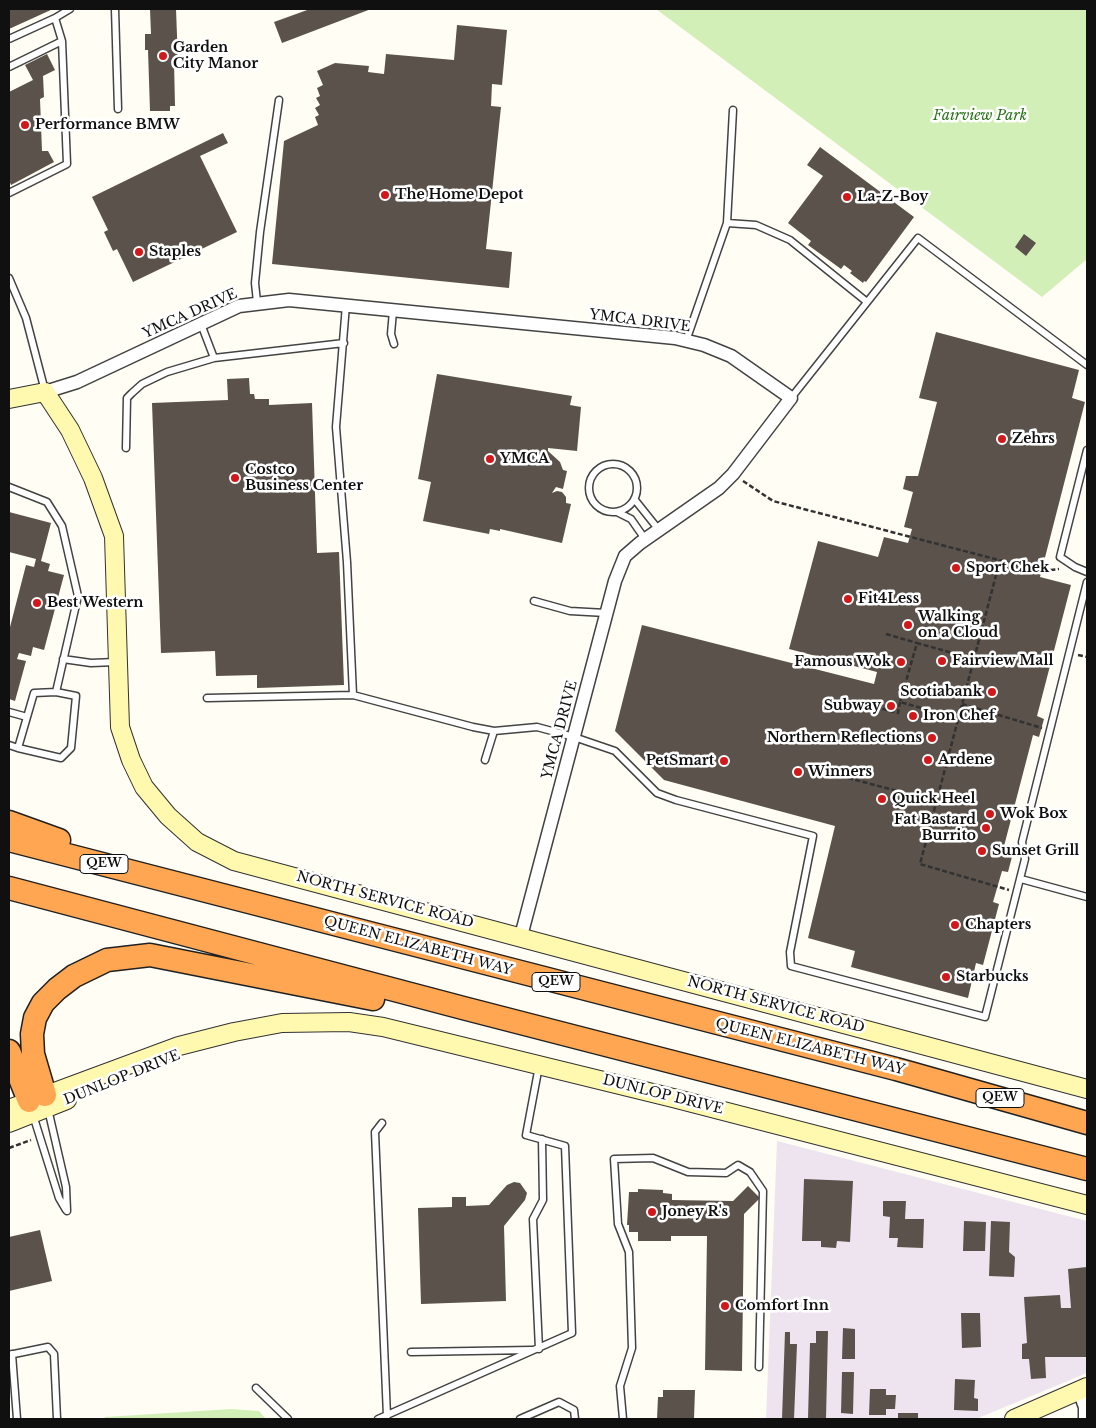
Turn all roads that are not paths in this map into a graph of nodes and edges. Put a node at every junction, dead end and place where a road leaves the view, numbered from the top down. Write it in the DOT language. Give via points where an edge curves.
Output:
graph roads {
  1 [pos="70,9"];
  2 [pos="115,9"];
  3 [pos="55,18"];
  4 [pos="9,39"];
  5 [pos="62,41"];
  6 [pos="9,68"];
  7 [pos="279,100"];
  8 [pos="118,109"];
  9 [pos="733,110"];
  10 [pos="9,193"];
  11 [pos="727,224"];
  12 [pos="9,278"];
  13 [pos="257,302"];
  14 [pos="867,302"];
  15 [pos="346,305"];
  16 [pos="393,310"];
  17 [pos="200,323"];
  18 [pos="686,341"];
  19 [pos="344,343"];
  20 [pos="394,344"];
  21 [pos="214,358"];
  22 [pos="1087,365"];
  23 [pos="45,392"];
  24 [pos="791,398"];
  25 [pos="9,399"];
  26 [pos="126,448"];
  27 [pos="1087,450"];
  28 [pos="9,487"];
  29 [pos="635,500"];
  30 [pos="616,512"];
  31 [pos="659,530"];
  32 [pos="645,539"];
  33 [pos="1087,572"];
  34 [pos="1087,582"];
  35 [pos="534,601"];
  36 [pos="606,613"];
  37 [pos="63,659"];
  38 [pos="118,662"];
  39 [pos="56,692"];
  40 [pos="353,694"];
  41 [pos="207,698"];
  42 [pos="9,712"];
  43 [pos="27,718"];
  44 [pos="494,731"];
  45 [pos="574,737"];
  46 [pos="9,745"];
  47 [pos="18,748"];
  48 [pos="485,760"];
  49 [pos="9,822"];
  50 [pos="9,840"];
  51 [pos="1021,879"];
  52 [pos="9,888"];
  53 [pos="200,888"];
  54 [pos="1087,897"];
  55 [pos="521,936"];
  56 [pos="582,1039"];
  57 [pos="9,1051"];
  58 [pos="539,1065"];
  59 [pos="1087,1089"];
  60 [pos="33,1105"];
  61 [pos="1087,1122"];
  62 [pos="9,1123"];
  63 [pos="382,1123"];
  64 [pos="542,1140"];
  65 [pos="1087,1168"];
  66 [pos="1087,1205"];
  67 [pos="537,1350"];
  68 [pos="411,1352"];
  69 [pos="11,1355"];
  70 [pos="759,1367"];
  71 [pos="256,1388"];
  72 [pos="1083,1389"];
  73 [pos="387,1416"];
  74 [pos="17,1419"];
  75 [pos="57,1419"];
  76 [pos="288,1419"];
  77 [pos="378,1419"];
  78 [pos="520,1419"];
  79 [pos="575,1419"];
  80 [pos="623,1419"];
  81 [pos="1014,1419"];
  82 [pos="1085,1419"];
  1 -- 3 [label="lane"];
  2 -- 8 [label="lane"];
  3 -- 4 [label="lane"];
  3 -- 5 [label="lane"];
  5 -- 6 [label="lane"];
  5 -- 10 [label="lane" via="68,164"];
  7 -- 13 [label="lane" via="260,232"];
  9 -- 11 [label="lane"];
  11 -- 14 [label="lane" via="756,225 790,240"];
  11 -- 18 [label="lane"];
  12 -- 23 [label="lane" via="26,318"];
  13 -- 15 [label="street, YMCA DRIVE" via="289,300"];
  13 -- 17 [label="street, YMCA DRIVE"];
  14 -- 22 [label="lane" via="918,238"];
  14 -- 24 [label="lane"];
  15 -- 16 [label="street, YMCA DRIVE"];
  15 -- 19 [label="lane"];
  16 -- 18 [label="street, YMCA DRIVE"];
  16 -- 20 [label="lane" via="391,334"];
  17 -- 21 [label="lane"];
  17 -- 23 [label="street, YMCA DRIVE" via="77,382"];
  18 -- 24 [label="street, YMCA DRIVE" via="730,356"];
  19 -- 21 [label="lane"];
  19 -- 40 [label="lane" via="336,427"];
  21 -- 26 [label="lane" via="167,372 142,384 127,398"];
  23 -- 25 [label="street"];
  23 -- 38 [label="street, NORTH SERVICE ROAD" via="70,430 93,478 114,536"];
  24 -- 31 [label="street, YMCA DRIVE" via="734,474"];
  27 -- 33 [label="lane" via="1060,557"];
  28 -- 37 [label="lane" via="47,502 62,526 78,596"];
  29 -- 30 [label="lane" via="624,510"];
  29 -- 30 [label="lane" via="638,487 630,469 616,463 602,466 589,483 591,498 601,509"];
  29 -- 31 [label="lane"];
  30 -- 32 [label="lane" via="631,519"];
  31 -- 32 [label="street, YMCA DRIVE"];
  32 -- 36 [label="street, YMCA DRIVE" via="625,556 616,574"];
  34 -- 51 [label="lane" via="1022,842 1026,859"];
  35 -- 36 [label="lane" via="570,611"];
  36 -- 45 [label="street, YMCA DRIVE"];
  37 -- 38 [label="lane"];
  37 -- 39 [label="lane"];
  38 -- 55 [label="street, NORTH SERVICE ROAD" via="120,726 131,760 144,787 168,816 197,842 234,861"];
  39 -- 43 [label="lane" via="34,693"];
  39 -- 47 [label="lane" via="76,696 71,748 61,758"];
  40 -- 41 [label="lane"];
  40 -- 44 [label="lane"];
  42 -- 43 [label="lane"];
  43 -- 47 [label="lane"];
  44 -- 45 [label="lane" via="536,727"];
  44 -- 48 [label="lane"];
  45 -- 51 [label="lane" via="615,751 657,793 814,836 790,952 791,966 985,1017"];
  45 -- 55 [label="street, YMCA DRIVE"];
  46 -- 47 [label="lane"];
  49 -- 53 [label="highway"];
  50 -- 53 [label="highway, QUEEN ELIZABETH WAY / QEW"];
  51 -- 54 [label="lane"];
  52 -- 56 [label="highway"];
  53 -- 61 [label="highway, QUEEN ELIZABETH WAY / QEW" via="896,1069"];
  55 -- 59 [label="street, NORTH SERVICE ROAD"];
  56 -- 60 [label="highway" via="150,955 107,960 74,976 43,1003 32,1034"];
  56 -- 65 [label="highway"];
  57 -- 60 [label="highway"];
  58 -- 60 [label="street, DUNLOP DRIVE" via="383,1027 349,1022 282,1023 179,1046"];
  58 -- 64 [label="lane" via="526,1135"];
  58 -- 66 [label="street, DUNLOP DRIVE"];
  60 -- 60 [label="lane" via="39,1136 59,1198 67,1211 66,1187"];
  60 -- 62 [label="street, DUNLOP DRIVE"];
  63 -- 73 [label="lane" via="375,1132"];
  64 -- 67 [label="lane" via="544,1200 533,1219"];
  64 -- 67 [label="lane" via="566,1146 572,1333"];
  67 -- 68 [label="lane"];
  67 -- 73 [label="lane"];
  69 -- 74 [label="lane"];
  69 -- 75 [label="lane" via="48,1347 54,1354"];
  70 -- 80 [label="lane" via="763,1191 750,1172 738,1165 726,1173 688,1172 653,1158 614,1159 618,1224 630,1261 632,1348 620,1386"];
  71 -- 76 [label="lane"];
  72 -- 81 [label="street"];
  72 -- 82 [label="street"];
  73 -- 77 [label="lane"];
  78 -- 79 [label="lane" via="559,1402 574,1410"];
}
